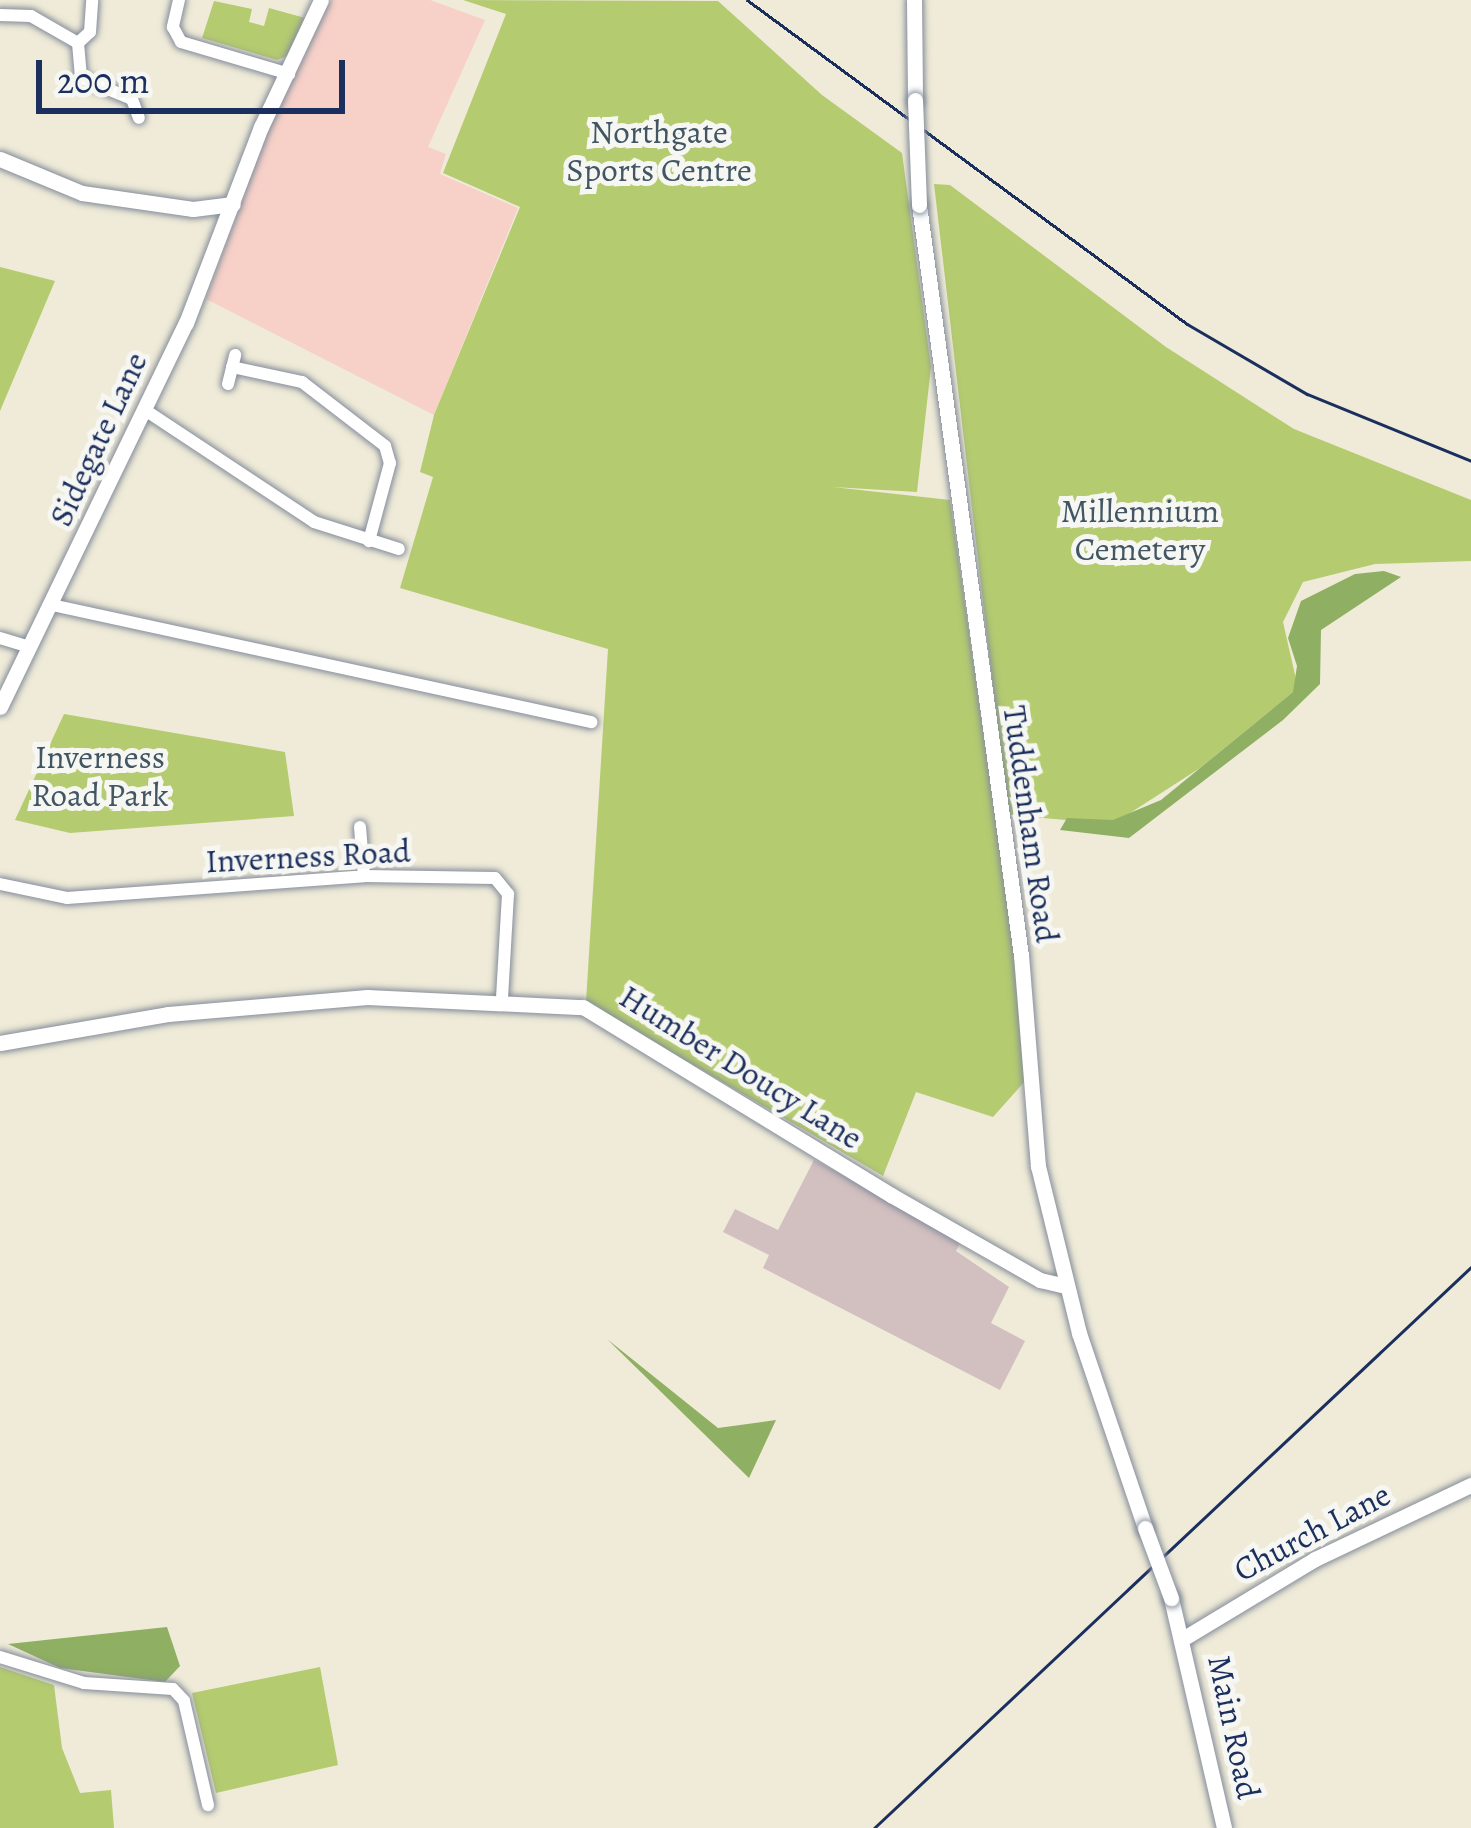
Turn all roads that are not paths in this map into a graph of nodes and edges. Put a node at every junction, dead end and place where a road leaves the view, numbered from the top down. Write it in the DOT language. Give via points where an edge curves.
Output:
graph roads {
  1 [pos="35,0"];
  2 [pos="92,0"];
  3 [pos="178,0"];
  4 [pos="321,0"];
  5 [pos="914,0"];
  6 [pos="0,15"];
  7 [pos="31,16"];
  8 [pos="78,43"];
  9 [pos="289,74"];
  10 [pos="139,118"];
  11 [pos="0,159"];
  12 [pos="233,204"];
  13 [pos="193,209"];
  14 [pos="226,225"];
  15 [pos="228,384"];
  16 [pos="145,410"];
  17 [pos="368,541"];
  18 [pos="399,549"];
  19 [pos="52,604"];
  20 [pos="0,638"];
  21 [pos="30,647"];
  22 [pos="0,707"];
  23 [pos="592,722"];
  24 [pos="360,827"];
  25 [pos="364,876"];
  26 [pos="0,884"];
  27 [pos="502,999"];
  28 [pos="0,1043"];
  29 [pos="1066,1286"];
  30 [pos="1471,1485"];
  31 [pos="1184,1638"];
  32 [pos="0,1657"];
  33 [pos="208,1804"];
  34 [pos="1224,1828"];
  1 -- 7 [label="street"];
  2 -- 8 [label="street" via="90,32"];
  3 -- 9 [label="street" via="172,27 181,42"];
  4 -- 9 [label="street, Sidegate Lane"];
  5 -- 29 [label="street, Tuddenham Road, bridge" via="920,206 1021,955 1036,1148"];
  6 -- 7 [label="street"];
  7 -- 8 [label="street"];
  8 -- 10 [label="street" via="84,81 138,95"];
  9 -- 12 [label="street, Sidegate Lane"];
  11 -- 13 [label="street" via="52,186"];
  12 -- 13 [label="street"];
  12 -- 14 [label="street, Sidegate Lane"];
  13 -- 14 [label="street"];
  14 -- 16 [label="street, Sidegate Lane"];
  15 -- 17 [label="street" via="234,361 302,382 386,446 390,463"];
  16 -- 17 [label="street" via="303,516"];
  16 -- 19 [label="street, Sidegate Lane"];
  17 -- 18 [label="street"];
  19 -- 21 [label="street, Sidegate Lane"];
  19 -- 23 [label="street"];
  20 -- 21 [label="street"];
  21 -- 22 [label="street, Sidegate Lane"];
  24 -- 25 [label="street"];
  25 -- 26 [label="street, Inverness Road" via="89,898"];
  25 -- 27 [label="street, Inverness Road" via="504,884"];
  27 -- 28 [label="street, Humber Doucy Lane" via="367,997 168,1014"];
  27 -- 29 [label="street, Humber Doucy Lane" via="600,1013 891,1195 1040,1280"];
  29 -- 31 [label="street, Tuddenham Road, bridge"];
  30 -- 31 [label="street, Church Lane" via="1316,1559"];
  31 -- 34 [label="street, Main Road"];
  32 -- 33 [label="street" via="85,1683 173,1689 184,1701"];
}
